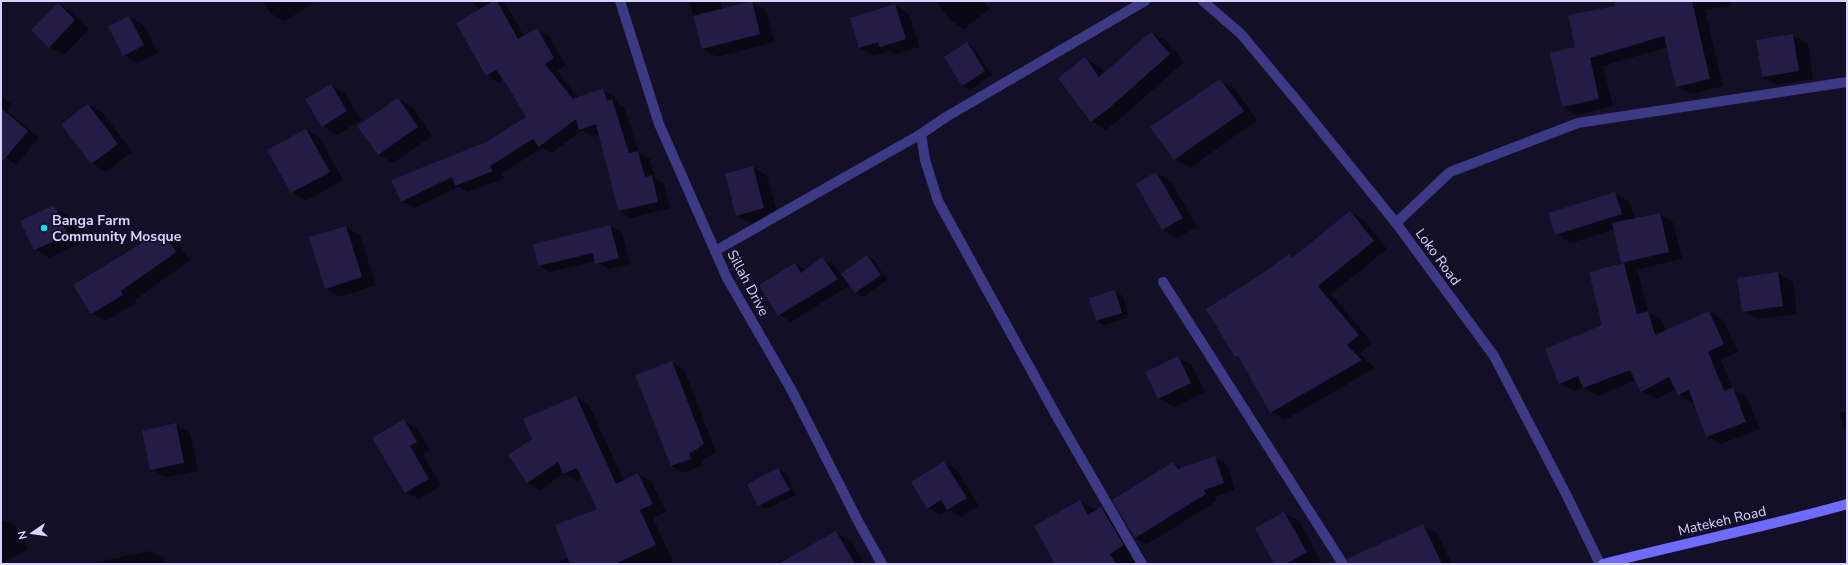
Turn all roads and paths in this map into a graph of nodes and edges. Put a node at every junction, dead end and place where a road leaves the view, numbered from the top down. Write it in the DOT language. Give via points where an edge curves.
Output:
graph roads {
  1 [pos="620,1"];
  2 [pos="1145,1"];
  3 [pos="1203,1"];
  4 [pos="1847,82"];
  5 [pos="921,134"];
  6 [pos="1396,224"];
  7 [pos="715,251"];
  8 [pos="1163,282"];
  9 [pos="1847,504"];
  10 [pos="882,564"];
  11 [pos="1142,564"];
  12 [pos="1343,564"];
  13 [pos="1600,564"];
  14 [pos="1603,564"];
  1 -- 7 [label="street, Sillah Drive" via="659,124"];
  2 -- 5 [label="street"];
  3 -- 6 [label="street, Loko Road" via="1241,34"];
  4 -- 6 [label="street" via="1578,123 1450,172"];
  5 -- 7 [label="street"];
  5 -- 11 [label="street" via="925,160 938,201 1057,417"];
  6 -- 13 [label="street, Loko Road" via="1494,356"];
  7 -- 10 [label="street, Sillah Drive" via="727,278 792,391"];
  8 -- 12 [label="street"];
  9 -- 14 [label="street, Matekeh Road"];
}
